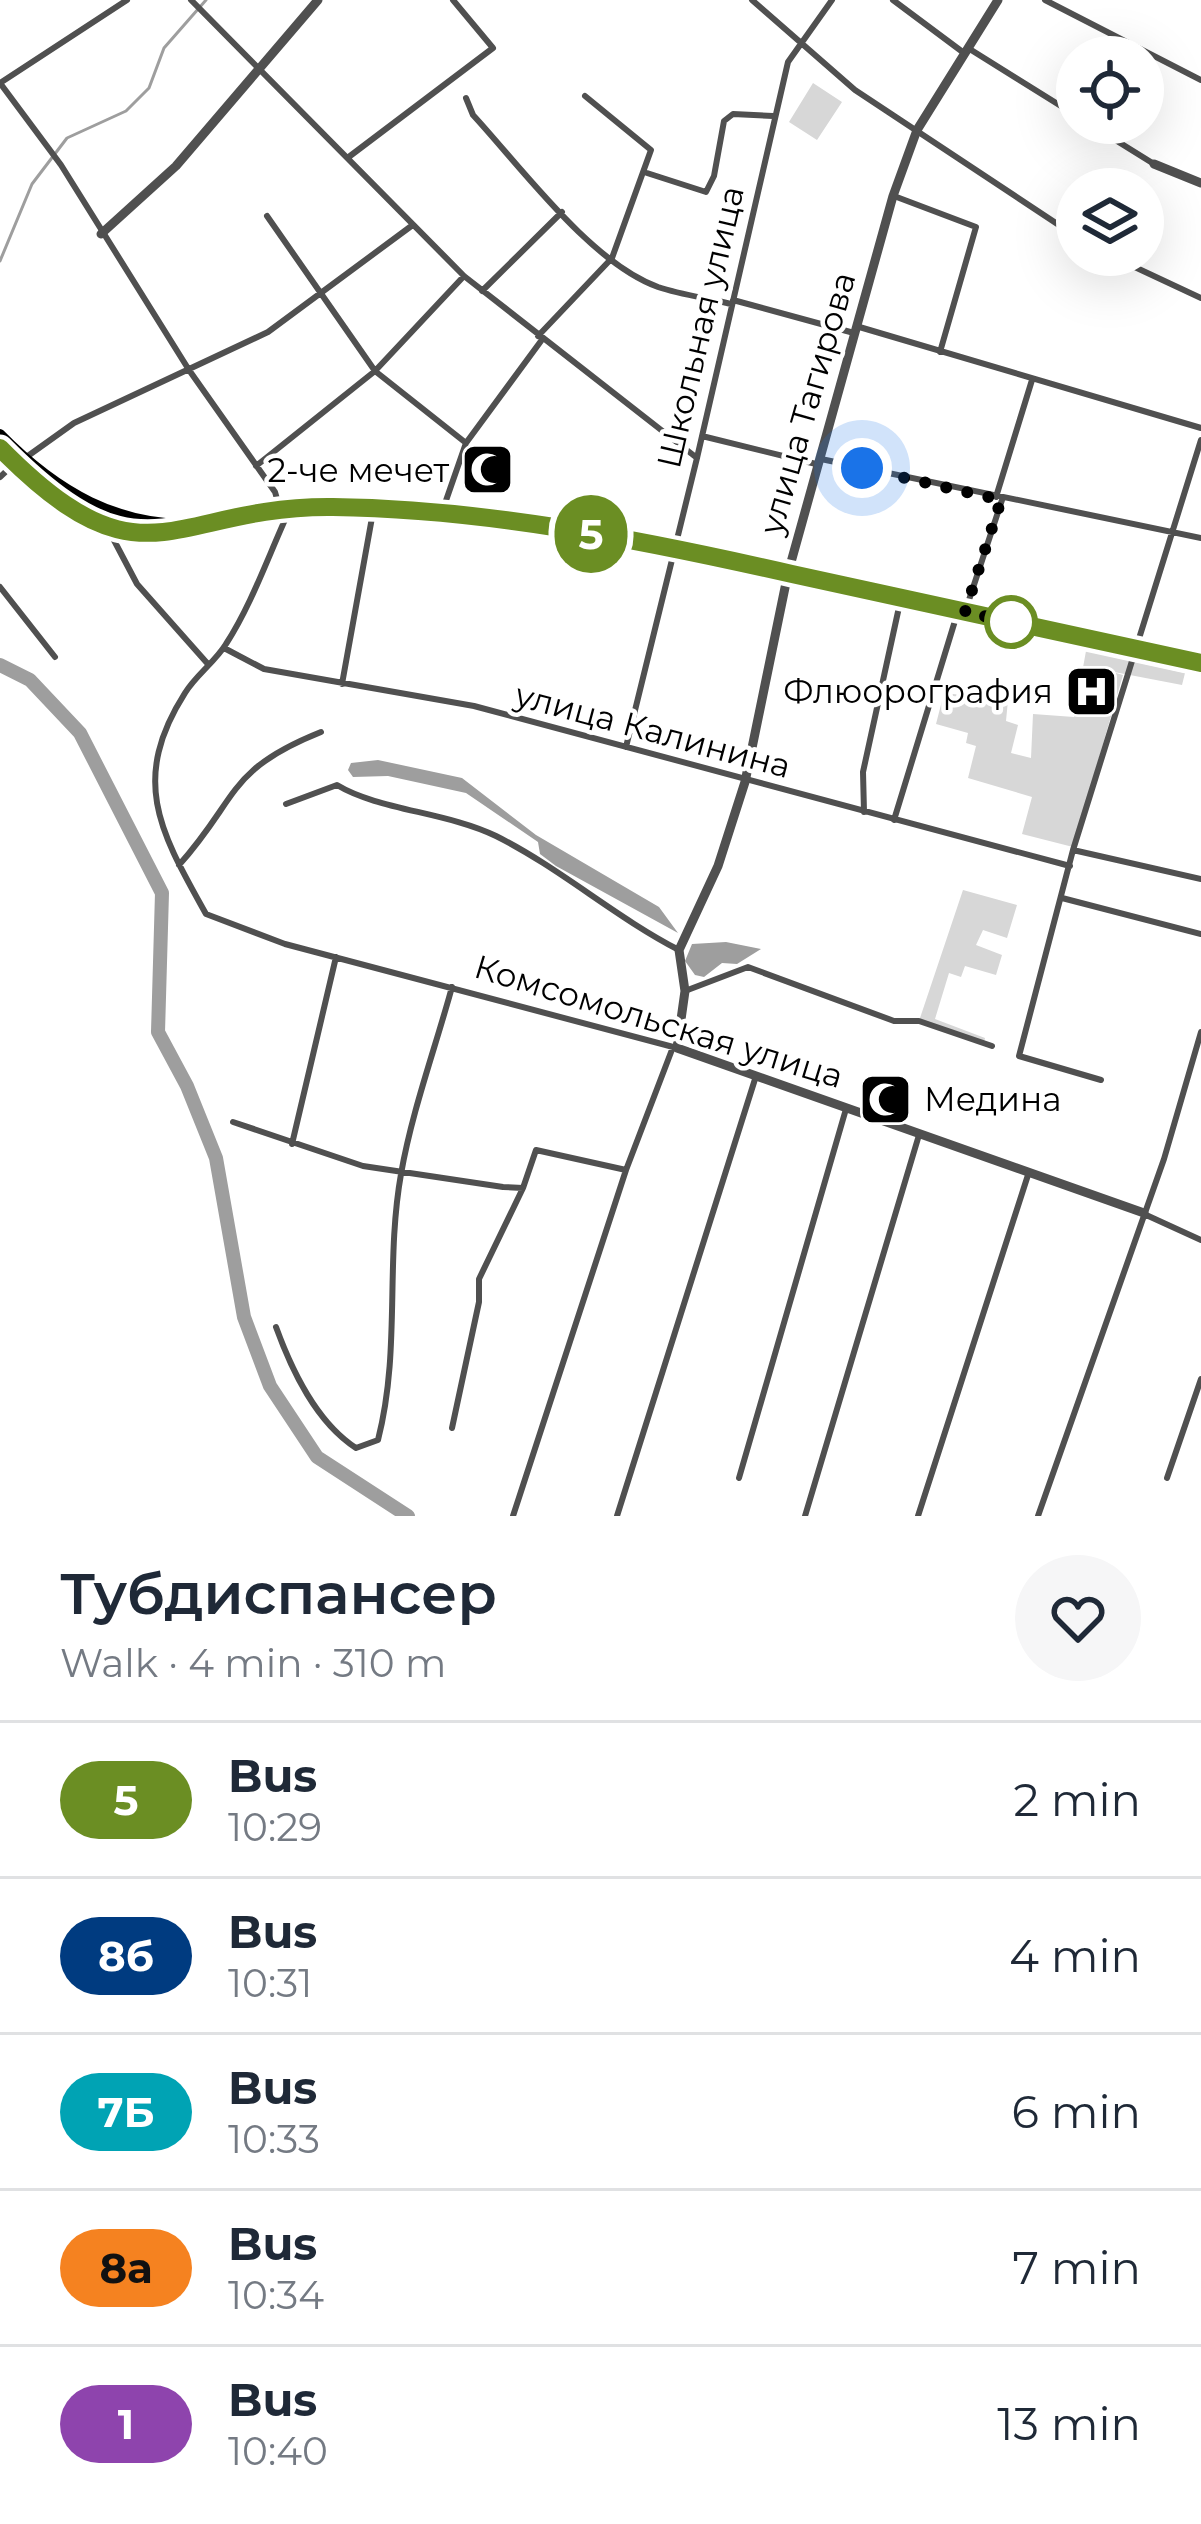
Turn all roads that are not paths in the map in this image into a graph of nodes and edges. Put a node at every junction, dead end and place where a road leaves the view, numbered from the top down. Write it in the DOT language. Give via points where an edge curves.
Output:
graph roads {
  1 [pos="127,0"];
  2 [pos="318,0"];
  3 [pos="453,0"];
  4 [pos="752,0"];
  5 [pos="832,0"];
  6 [pos="893,0"];
  7 [pos="998,0"];
  8 [pos="1045,0"];
  9 [pos="192,1"];
  10 [pos="798,43"];
  11 [pos="966,50"];
  12 [pos="259,65"];
  13 [pos="1201,80"];
  14 [pos="0,82"];
  15 [pos="586,96"];
  16 [pos="466,98"];
  17 [pos="1056,104"];
  18 [pos="773,116"];
  19 [pos="917,130"];
  20 [pos="1122,144"];
  21 [pos="350,156"];
  22 [pos="1154,164"];
  23 [pos="645,173"];
  24 [pos="1201,183"];
  25 [pos="893,196"];
  26 [pos="562,212"];
  27 [pos="266,216"];
  28 [pos="1056,223"];
  29 [pos="410,227"];
  30 [pos="101,234"];
  31 [pos="612,258"];
  32 [pos="1154,276"];
  33 [pos="464,277"];
  34 [pos="482,291"];
  35 [pos="318,295"];
  36 [pos="1201,298"];
  37 [pos="732,302"];
  38 [pos="855,330"];
  39 [pos="539,339"];
  40 [pos="940,352"];
  41 [pos="189,370"];
  42 [pos="375,371"];
  43 [pos="1032,380"];
  44 [pos="1201,428"];
  45 [pos="0,434"];
  46 [pos="702,436"];
  47 [pos="1201,440"];
  48 [pos="466,443"];
  49 [pos="0,448"];
  50 [pos="697,458"];
  51 [pos="20,460"];
  52 [pos="817,461"];
  53 [pos="256,466"];
  54 [pos="0,477"];
  55 [pos="999,498"];
  56 [pos="374,508"];
  57 [pos="285,512"];
  58 [pos="442,514"];
  59 [pos="233,522"];
  60 [pos="106,527"];
  61 [pos="1172,533"];
  62 [pos="1201,538"];
  63 [pos="674,548"];
  64 [pos="788,573"];
  65 [pos="0,587"];
  66 [pos="901,598"];
  67 [pos="961,612"];
  68 [pos="224,648"];
  69 [pos="1134,649"];
  70 [pos="55,657"];
  71 [pos="206,663"];
  72 [pos="1201,663"];
  73 [pos="342,684"];
  74 [pos="321,732"];
  75 [pos="626,747"];
  76 [pos="745,782"];
  77 [pos="286,804"];
  78 [pos="864,812"];
  79 [pos="894,820"];
  80 [pos="1073,850"];
  81 [pos="179,866"];
  82 [pos="1070,866"];
  83 [pos="1201,880"];
  84 [pos="1062,898"];
  85 [pos="1201,934"];
  86 [pos="679,950"];
  87 [pos="336,957"];
  88 [pos="452,987"];
  89 [pos="685,991"];
  90 [pos="1201,1032"];
  91 [pos="992,1046"];
  92 [pos="675,1048"];
  93 [pos="756,1076"];
  94 [pos="1101,1080"];
  95 [pos="847,1106"];
  96 [pos="233,1121"];
  97 [pos="920,1132"];
  98 [pos="292,1144"];
  99 [pos="626,1170"];
  100 [pos="401,1173"];
  101 [pos="1028,1175"];
  102 [pos="523,1188"];
  103 [pos="1144,1214"];
  104 [pos="1201,1240"];
  105 [pos="276,1328"];
  106 [pos="1201,1379"];
  107 [pos="452,1428"];
  108 [pos="739,1478"];
  109 [pos="1167,1478"];
  110 [pos="513,1516"];
  111 [pos="617,1516"];
  112 [pos="806,1516"];
  113 [pos="918,1516"];
  114 [pos="1038,1516"];
  1 -- 14 [label="street"];
  2 -- 12 [label="street"];
  3 -- 21 [label="street" via="493,48"];
  4 -- 10 [label="street"];
  5 -- 10 [label="street, Школьная улица"];
  6 -- 11 [label="street"];
  7 -- 11 [label="street, улица Тагирова"];
  8 -- 13 [label="street"];
  9 -- 12 [label="street"];
  10 -- 18 [label="street, Школьная улица"];
  10 -- 19 [label="street"];
  11 -- 17 [label="street"];
  11 -- 19 [label="street, улица Тагирова"];
  12 -- 21 [label="street"];
  12 -- 30 [label="street" via="176,166"];
  14 -- 30 [label="street"];
  15 -- 23 [label="street" via="651,150"];
  16 -- 26 [label="street"];
  18 -- 23 [label="street" via="733,114 724,121 706,192"];
  18 -- 37 [label="street, Школьная улица"];
  19 -- 25 [label="street, улица Тагирова"];
  19 -- 28 [label="street"];
  20 -- 22 [label="street"];
  21 -- 29 [label="street"];
  22 -- 24 [label="street"];
  23 -- 31 [label="street"];
  25 -- 38 [label="street, улица Тагирова"];
  25 -- 40 [label="street" via="976,226"];
  26 -- 31 [label="street"];
  26 -- 34 [label="street"];
  27 -- 35 [label="street"];
  29 -- 33 [label="street"];
  29 -- 35 [label="street"];
  30 -- 41 [label="street"];
  31 -- 37 [label="street" via="657,286"];
  31 -- 39 [label="street"];
  32 -- 36 [label="street"];
  33 -- 34 [label="street"];
  33 -- 42 [label="street"];
  34 -- 39 [label="street"];
  35 -- 41 [label="street" via="268,332"];
  35 -- 42 [label="street"];
  37 -- 38 [label="street"];
  37 -- 46 [label="street, Школьная улица"];
  38 -- 40 [label="street"];
  38 -- 52 [label="street, улица Тагирова"];
  39 -- 48 [label="street"];
  39 -- 50 [label="street"];
  40 -- 43 [label="street"];
  41 -- 51 [label="street" via="74,423"];
  41 -- 53 [label="street"];
  42 -- 48 [label="street"];
  42 -- 53 [label="street"];
  43 -- 44 [label="street"];
  43 -- 55 [label="street"];
  45 -- 51 [label="main road"];
  46 -- 50 [label="street, Школьная улица"];
  46 -- 52 [label="street"];
  47 -- 61 [label="street"];
  48 -- 58 [label="street"];
  49 -- 51 [label="main road"];
  50 -- 63 [label="street, Школьная улица"];
  51 -- 54 [label="street"];
  51 -- 59 [label="main road" via="121,517 165,525"];
  51 -- 60 [label="main road" via="75,512"];
  52 -- 55 [label="street"];
  52 -- 64 [label="street, улица Тагирова"];
  53 -- 57 [label="street"];
  55 -- 61 [label="street"];
  55 -- 67 [label="street"];
  56 -- 57 [label="main road"];
  56 -- 58 [label="main road"];
  56 -- 73 [label="street"];
  57 -- 59 [label="main road"];
  57 -- 68 [label="street"];
  58 -- 63 [label="main road"];
  59 -- 60 [label="main road" via="158,536"];
  60 -- 71 [label="street" via="137,584"];
  61 -- 62 [label="street"];
  61 -- 69 [label="street"];
  63 -- 64 [label="main road"];
  63 -- 75 [label="street, Школьная улица"];
  64 -- 66 [label="main road"];
  64 -- 76 [label="street, улица Тагирова"];
  65 -- 70 [label="street"];
  66 -- 67 [label="main road"];
  66 -- 78 [label="street" via="863,772"];
  67 -- 69 [label="main road"];
  67 -- 79 [label="street"];
  68 -- 71 [label="street, Комсомольская улица"];
  68 -- 73 [label="street, улица Калинина" via="264,669"];
  69 -- 72 [label="main road"];
  69 -- 80 [label="street"];
  71 -- 81 [label="street, Комсомольская улица" via="161,739 154,776 156,817"];
  73 -- 75 [label="street, улица Калинина" via="474,706"];
  74 -- 81 [label="street" via="260,761"];
  75 -- 76 [label="street, улица Калинина"];
  76 -- 78 [label="street, улица Калинина"];
  76 -- 86 [label="street, улица Тагирова"];
  77 -- 86 [label="street" via="337,784 357,797 478,828"];
  78 -- 79 [label="street, улица Калинина"];
  79 -- 82 [label="street, улица Калинина"];
  80 -- 82 [label="street"];
  80 -- 83 [label="street"];
  81 -- 87 [label="street, Комсомольская улица" via="206,914"];
  82 -- 84 [label="street"];
  84 -- 85 [label="street"];
  84 -- 94 [label="street" via="1019,1056"];
  86 -- 89 [label="street"];
  87 -- 88 [label="street, Комсомольская улица"];
  87 -- 98 [label="street"];
  88 -- 92 [label="street, Комсомольская улица"];
  88 -- 100 [label="street"];
  89 -- 91 [label="street" via="748,967 894,1021 919,1021"];
  89 -- 92 [label="street"];
  90 -- 103 [label="street"];
  92 -- 93 [label="street, Комсомольская улица"];
  92 -- 99 [label="street"];
  93 -- 95 [label="street, Комсомольская улица"];
  93 -- 111 [label="street"];
  95 -- 97 [label="street, Комсомольская улица"];
  95 -- 108 [label="street"];
  96 -- 98 [label="street"];
  97 -- 101 [label="street, Комсомольская улица"];
  97 -- 112 [label="street"];
  98 -- 100 [label="street"];
  99 -- 102 [label="street" via="536,1150"];
  99 -- 110 [label="street"];
  100 -- 102 [label="street"];
  100 -- 105 [label="street" via="394,1366 378,1440 356,1448 344,1440 301,1383"];
  101 -- 103 [label="street, Комсомольская улица"];
  101 -- 113 [label="street"];
  102 -- 107 [label="street" via="479,1279"];
  103 -- 104 [label="street"];
  103 -- 114 [label="street"];
  106 -- 109 [label="street"];
}
